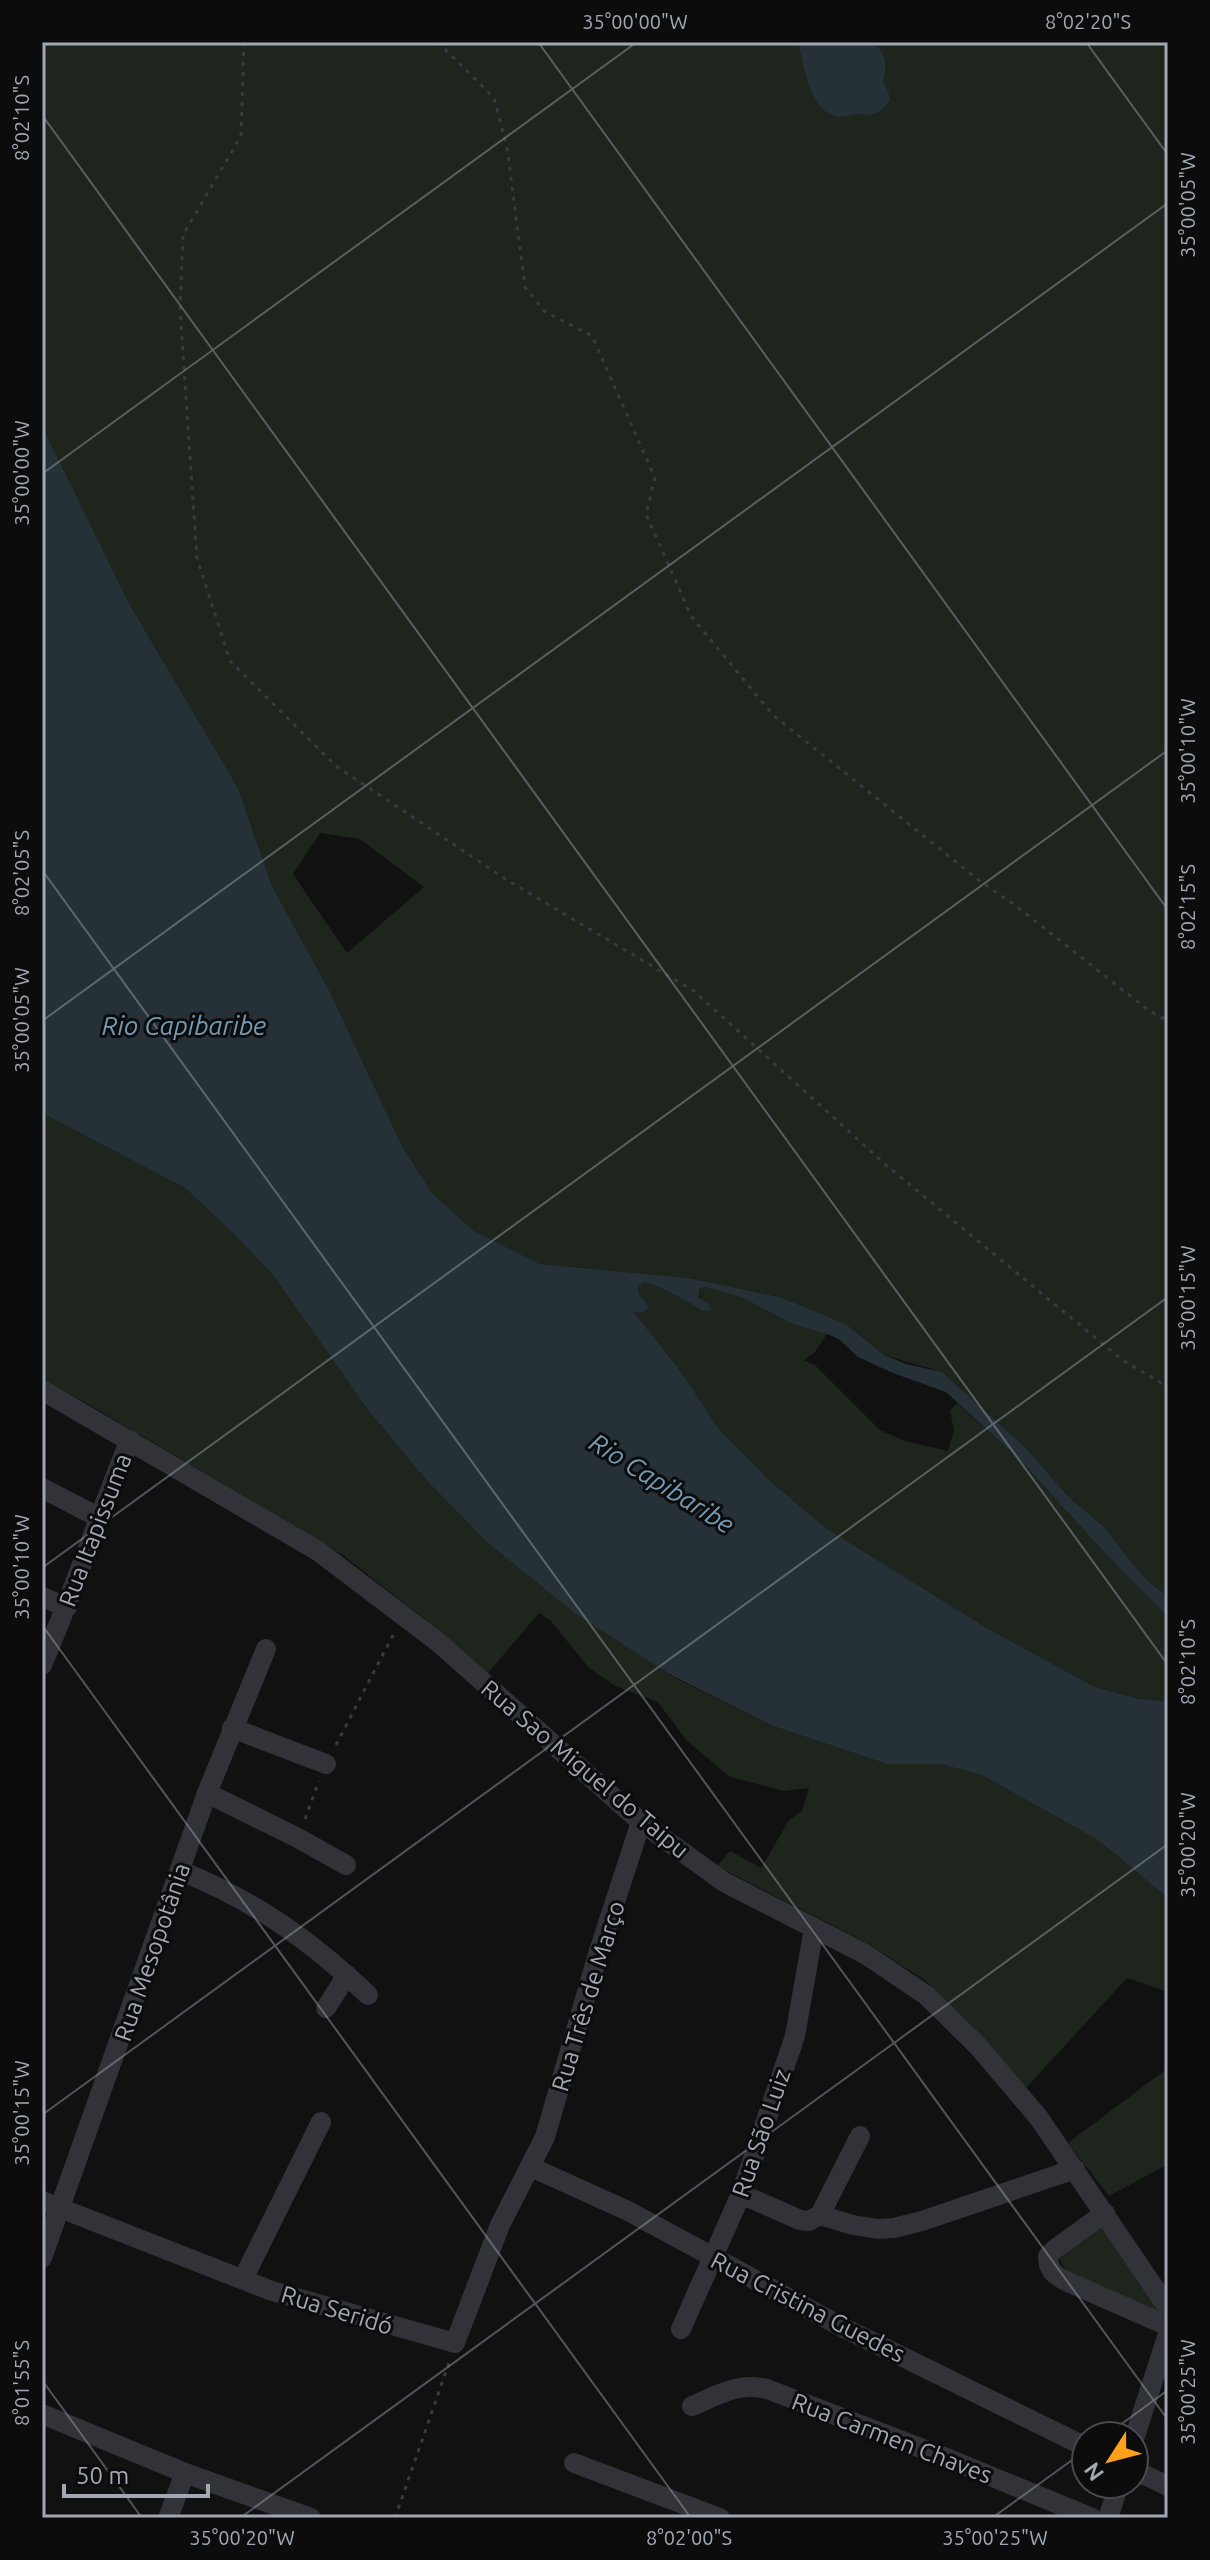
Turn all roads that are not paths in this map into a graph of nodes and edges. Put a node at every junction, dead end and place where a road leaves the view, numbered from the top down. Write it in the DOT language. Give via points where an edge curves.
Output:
graph roads {
  1 [pos="42,1390"];
  2 [pos="130,1440"];
  3 [pos="42,1488"];
  4 [pos="98,1517"];
  5 [pos="42,1597"];
  6 [pos="67,1607"];
  7 [pos="266,1649"];
  8 [pos="42,1665"];
  9 [pos="232,1728"];
  10 [pos="326,1764"];
  11 [pos="207,1793"];
  12 [pos="641,1822"];
  13 [pos="346,1865"];
  14 [pos="181,1871"];
  15 [pos="814,1928"];
  16 [pos="347,1975"];
  17 [pos="368,1995"];
  18 [pos="326,2008"];
  19 [pos="321,2122"];
  20 [pos="860,2136"];
  21 [pos="531,2167"];
  22 [pos="1075,2169"];
  23 [pos="741,2194"];
  24 [pos="51,2204"];
  25 [pos="1105,2213"];
  26 [pos="820,2215"];
  27 [pos="42,2258"];
  28 [pos="714,2259"];
  29 [pos="243,2279"];
  30 [pos="1168,2308"];
  31 [pos="1168,2326"];
  32 [pos="681,2329"];
  33 [pos="1168,2334"];
  34 [pos="692,2406"];
  35 [pos="42,2414"];
  36 [pos="1140,2420"];
  37 [pos="1070,2439"];
  38 [pos="574,2463"];
  39 [pos="185,2473"];
  40 [pos="168,2518"];
  41 [pos="311,2518"];
  42 [pos="720,2518"];
  43 [pos="1092,2518"];
  1 -- 2 [label="street, Rua Sao Miguel do Taipu"];
  2 -- 4 [label="street, Rua Itapissuma"];
  2 -- 12 [label="street, Rua Sao Miguel do Taipu" via="318,1551 438,1642"];
  3 -- 4 [label="street"];
  4 -- 6 [label="street, Rua Itapissuma"];
  5 -- 6 [label="street"];
  6 -- 8 [label="street, Rua Itapissuma"];
  7 -- 9 [label="street, Rua Mesopotânia"];
  9 -- 10 [label="street"];
  9 -- 11 [label="street, Rua Mesopotânia"];
  11 -- 13 [label="street"];
  11 -- 14 [label="street, Rua Mesopotânia"];
  12 -- 15 [label="street, Rua Sao Miguel do Taipu" via="724,1882"];
  12 -- 21 [label="street, Rua Três de Março" via="545,2137"];
  14 -- 16 [label="street" via="282,1922"];
  14 -- 24 [label="street, Rua Mesopotânia"];
  15 -- 22 [label="street, Rua Sao Miguel do Taipu" via="865,1954 950,2016 1039,2118"];
  15 -- 23 [label="street, Rua São Luiz" via="795,2036"];
  16 -- 17 [label="street"];
  16 -- 18 [label="street"];
  19 -- 29 [label="street"];
  20 -- 26 [label="street"];
  21 -- 28 [label="street, Rua Cristina Guedes" via="628,2211"];
  21 -- 29 [label="street, Rua Seridó" via="500,2225 455,2343 305,2302"];
  22 -- 25 [label="street, Rua Sao Miguel do Taipu"];
  22 -- 26 [label="street" via="894,2228 853,2225"];
  23 -- 26 [label="street" via="800,2220"];
  23 -- 28 [label="street, Rua São Luiz"];
  24 -- 27 [label="street, Rua Mesopotânia"];
  24 -- 29 [label="street, Rua Seridó"];
  25 -- 30 [label="street, Rua Sao Miguel do Taipu"];
  25 -- 31 [label="street" via="1055,2249 1048,2265 1054,2275"];
  28 -- 32 [label="street, Rua São Luiz"];
  28 -- 37 [label="street, Rua Cristina Guedes"];
  33 -- 36 [label="street"];
  34 -- 43 [label="street, Rua Carmen Chaves" via="736,2386 767,2389"];
  35 -- 39 [label="street"];
  38 -- 42 [label="street"];
  39 -- 40 [label="street"];
  39 -- 41 [label="street"];
}
